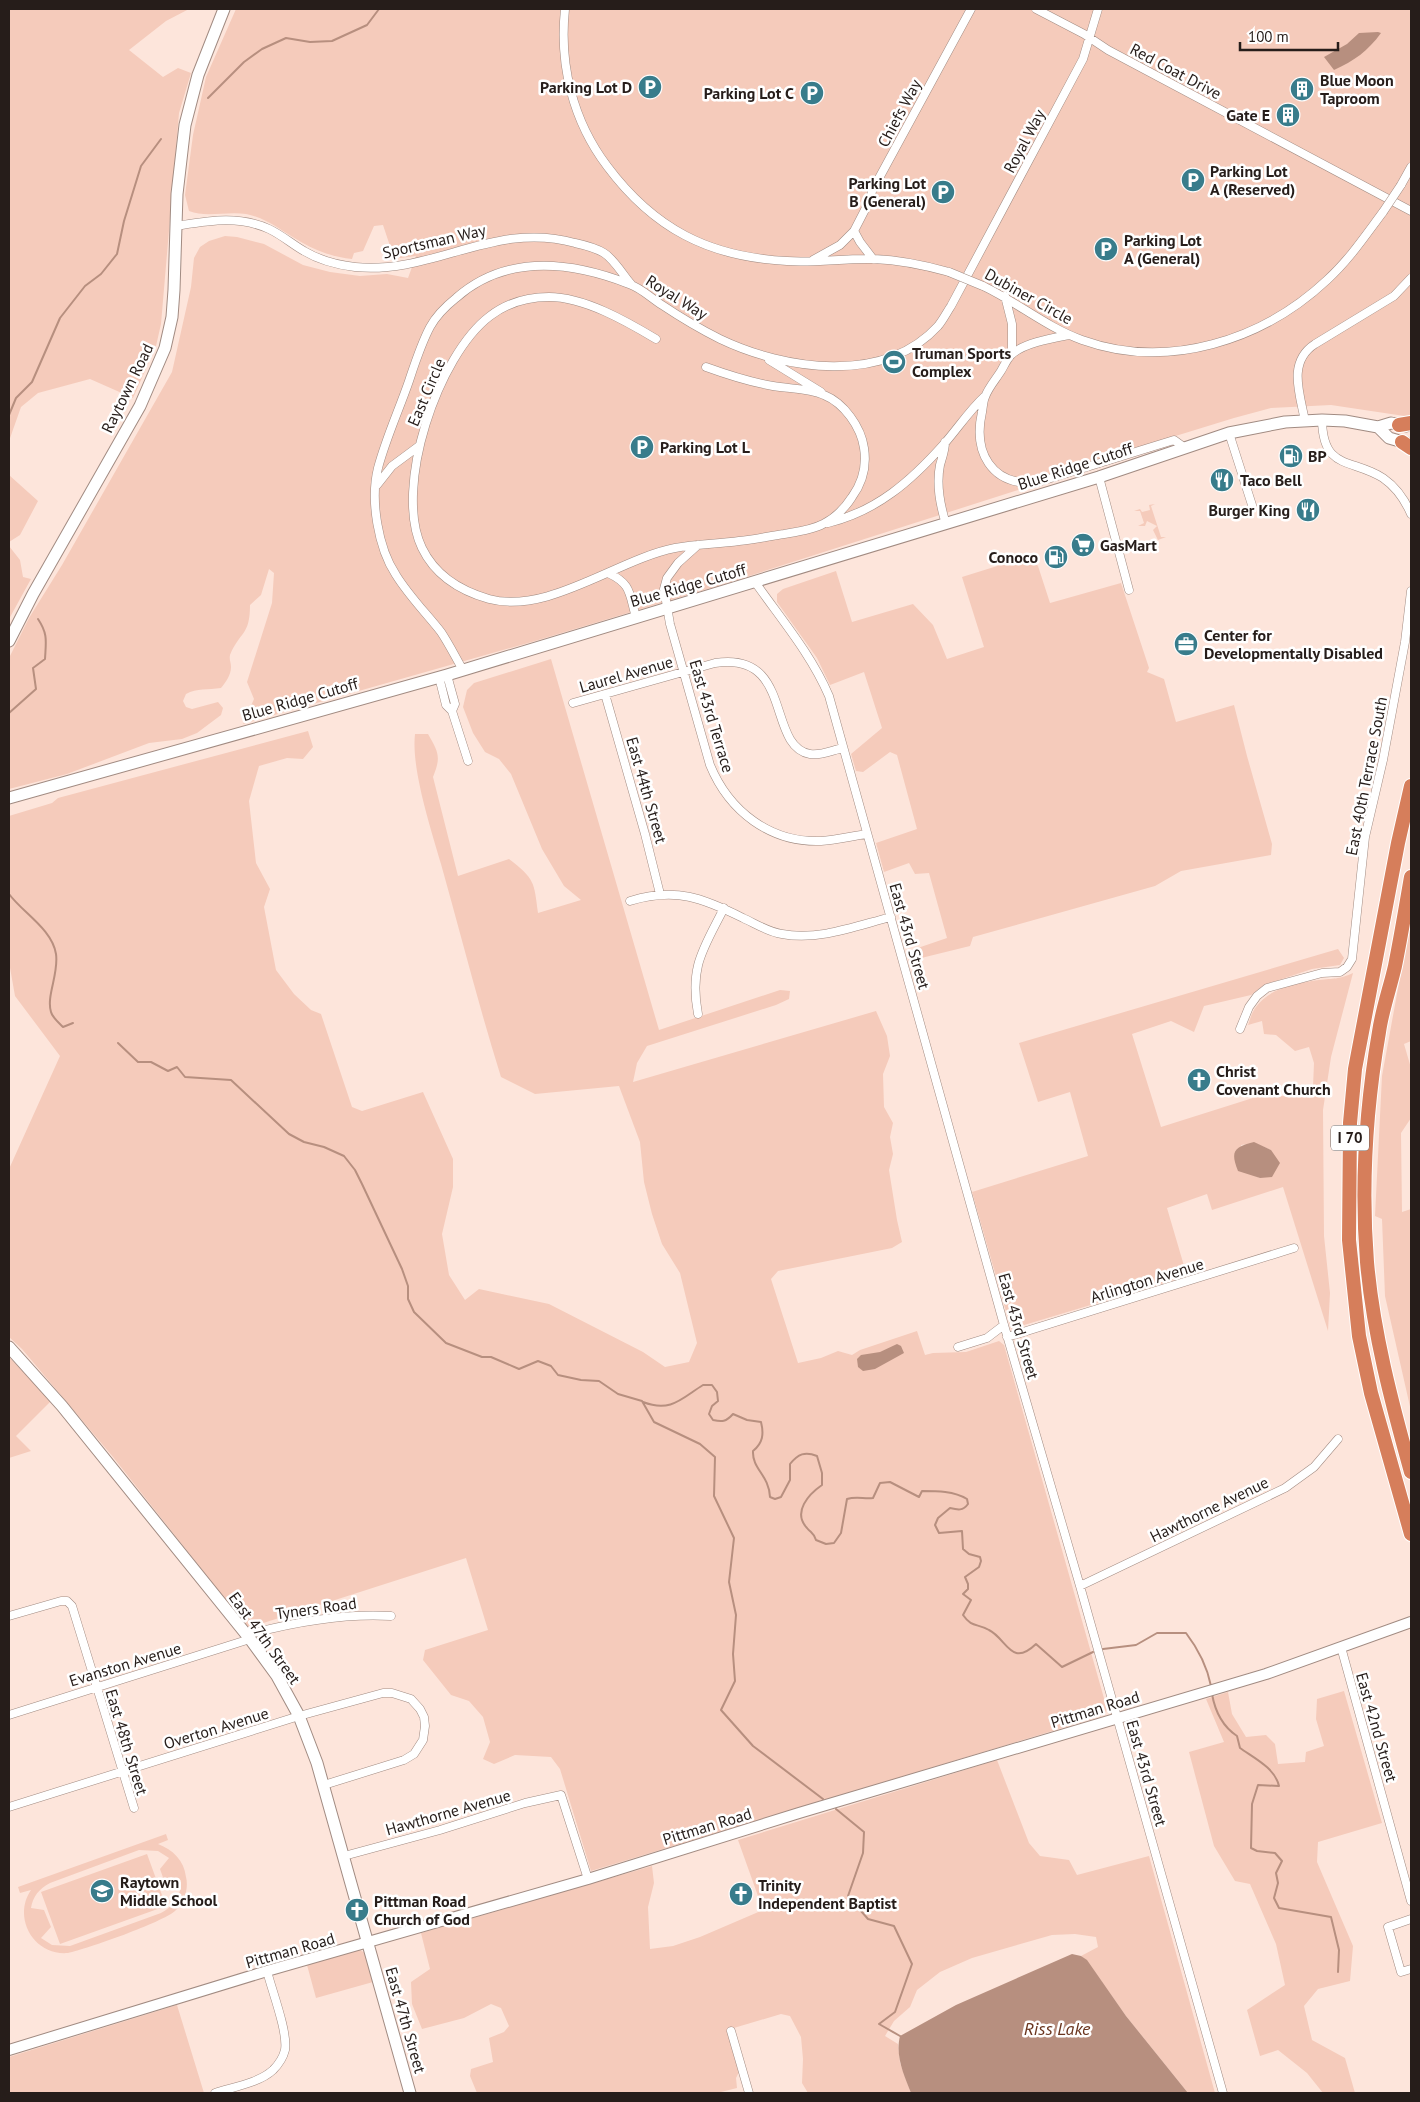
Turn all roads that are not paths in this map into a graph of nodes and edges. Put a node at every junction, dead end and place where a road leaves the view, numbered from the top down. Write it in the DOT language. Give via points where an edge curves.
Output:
graph roads {
  1 [pos="224,9"];
  2 [pos="565,9"];
  3 [pos="971,9"];
  4 [pos="1036,9"];
  5 [pos="1098,9"];
  6 [pos="1089,38"];
  7 [pos="1411,167"];
  8 [pos="1411,212"];
  9 [pos="176,226"];
  10 [pos="854,231"];
  11 [pos="873,259"];
  12 [pos="810,261"];
  13 [pos="1411,278"];
  14 [pos="631,284"];
  15 [pos="1005,296"];
  16 [pos="1069,335"];
  17 [pos="656,339"];
  18 [pos="1012,354"];
  19 [pos="762,356"];
  20 [pos="706,368"];
  21 [pos="826,396"];
  22 [pos="984,397"];
  23 [pos="1305,420"];
  24 [pos="1322,420"];
  25 [pos="1407,425"];
  26 [pos="1378,427"];
  27 [pos="1229,434"];
  28 [pos="945,442"];
  29 [pos="1408,445"];
  30 [pos="418,446"];
  31 [pos="1185,448"];
  32 [pos="1099,477"];
  33 [pos="377,485"];
  34 [pos="1252,505"];
  35 [pos="1411,514"];
  36 [pos="946,524"];
  37 [pos="823,525"];
  38 [pos="698,545"];
  39 [pos="608,573"];
  40 [pos="754,582"];
  41 [pos="1129,590"];
  42 [pos="1411,591"];
  43 [pos="666,609"];
  44 [pos="636,617"];
  45 [pos="9,641"];
  46 [pos="462,670"];
  47 [pos="683,671"];
  48 [pos="443,676"];
  49 [pos="605,694"];
  50 [pos="573,704"];
  51 [pos="843,748"];
  52 [pos="468,761"];
  53 [pos="1411,786"];
  54 [pos="9,798"];
  55 [pos="867,834"];
  56 [pos="1411,877"];
  57 [pos="660,894"];
  58 [pos="630,901"];
  59 [pos="724,908"];
  60 [pos="891,917"];
  61 [pos="698,1014"];
  62 [pos="1240,1029"];
  63 [pos="1294,1248"];
  64 [pos="1004,1325"];
  65 [pos="1007,1337"];
  66 [pos="9,1347"];
  67 [pos="958,1347"];
  68 [pos="1338,1439"];
  69 [pos="1411,1472"];
  70 [pos="1411,1534"];
  71 [pos="1080,1586"];
  72 [pos="9,1616"];
  73 [pos="391,1616"];
  74 [pos="1411,1622"];
  75 [pos="248,1637"];
  76 [pos="1341,1647"];
  77 [pos="96,1687"];
  78 [pos="9,1715"];
  79 [pos="299,1716"];
  80 [pos="1117,1718"];
  81 [pos="122,1772"];
  82 [pos="324,1786"];
  83 [pos="9,1807"];
  84 [pos="134,1808"];
  85 [pos="344,1856"];
  86 [pos="588,1878"];
  87 [pos="1411,1901"];
  88 [pos="1411,1919"];
  89 [pos="368,1943"];
  90 [pos="1411,1969"];
  91 [pos="267,1971"];
  92 [pos="731,2031"];
  93 [pos="9,2050"];
  94 [pos="215,2093"];
  95 [pos="410,2093"];
  96 [pos="749,2093"];
  97 [pos="1223,2093"];
  1 -- 9 [label="main road, Raytown Road" via="198,75 185,125"];
  2 -- 12 [label="street, Dubiner Circle" via="565,64 576,107 594,148 636,202 676,231 707,246 747,257"];
  3 -- 10 [label="street, Chiefs Way" via="872,191"];
  4 -- 6 [label="street, Red Coat Drive"];
  5 -- 6 [label="street, Royal Way"];
  6 -- 8 [label="street, Red Coat Drive"];
  6 -- 19 [label="street, Royal Way" via="1084,59 938,326 891,358 865,363 833,366 800,364"];
  7 -- 16 [label="street, Dubiner Circle, bridge" via="1383,212 1352,253 1322,285 1255,329 1188,351 1135,352 1101,346"];
  9 -- 14 [label="street, Sportsman Way" via="214,220 242,220 271,230 326,261 370,268 407,265 509,238 545,236 605,253"];
  9 -- 45 [label="main road, Raytown Road" via="172,317 165,348 140,406"];
  10 -- 11 [label="street"];
  10 -- 12 [label="street, Chiefs Way" via="840,245"];
  11 -- 12 [label="street, Dubiner Circle"];
  11 -- 15 [label="street, Dubiner Circle, bridge" via="918,263 949,272"];
  13 -- 23 [label="street" via="1394,296 1305,352 1297,375"];
  14 -- 19 [label="street, Royal Way" via="670,311 719,338"];
  14 -- 33 [label="street, Royal Way" via="568,268 538,266 512,268 465,290 431,326 390,434 378,470"];
  15 -- 16 [label="street, Dubiner Circle"];
  15 -- 18 [label="street" via="1012,324"];
  16 -- 18 [label="street" via="1037,342"];
  17 -- 30 [label="street, East Circle" via="614,316 567,299 537,297 508,305 482,322 460,350 429,412"];
  18 -- 22 [label="street"];
  19 -- 21 [label="street, East Circle" via="802,378"];
  20 -- 21 [label="street, East Circle" via="742,380 804,389"];
  21 -- 37 [label="street, East Circle" via="854,420 866,456 864,476 857,490 845,508"];
  22 -- 28 [label="street"];
  22 -- 31 [label="street" via="979,428 984,458 1004,477 1020,482 1035,483 1174,440"];
  23 -- 24 [label="main road, Blue Ridge Cutoff"];
  23 -- 27 [label="main road, Blue Ridge Cutoff"];
  24 -- 26 [label="main road, Blue Ridge Cutoff"];
  24 -- 35 [label="street" via="1325,441 1337,459 1382,478 1401,495"];
  25 -- 26 [label="main road, Blue Ridge Cutoff" via="1391,423"];
  26 -- 29 [label="main road, Blue Ridge Cutoff" via="1389,438"];
  27 -- 31 [label="main road, Blue Ridge Cutoff"];
  27 -- 34 [label="street"];
  28 -- 36 [label="street" via="938,484"];
  28 -- 37 [label="street" via="899,489 850,518"];
  30 -- 33 [label="street" via="392,466"];
  30 -- 39 [label="street, East Circle" via="413,488 414,524 422,550 443,576 468,593 497,601 530,600 563,592"];
  31 -- 32 [label="main road, Blue Ridge Cutoff"];
  32 -- 36 [label="main road, Blue Ridge Cutoff"];
  32 -- 41 [label="street"];
  33 -- 46 [label="street, Royal Way" via="377,524 383,549 395,574 442,634"];
  36 -- 40 [label="main road, Blue Ridge Cutoff"];
  37 -- 38 [label="street, East Circle" via="741,541"];
  38 -- 39 [label="street, East Circle" via="638,558"];
  38 -- 43 [label="street" via="667,578 664,590"];
  39 -- 44 [label="street" via="622,579 628,587"];
  40 -- 43 [label="main road, Blue Ridge Cutoff"];
  40 -- 51 [label="street, East 43rd Street" via="818,672 829,696"];
  42 -- 62 [label="street, East 40th Terrace South" via="1400,670 1365,838 1352,960 1340,972 1322,973 1267,988 1249,1007"];
  43 -- 44 [label="main road, Blue Ridge Cutoff"];
  43 -- 47 [label="street, East 43rd Terrace"];
  44 -- 46 [label="main road, Blue Ridge Cutoff"];
  46 -- 48 [label="main road, Blue Ridge Cutoff"];
  47 -- 49 [label="street, Laurel Avenue"];
  47 -- 51 [label="street, Laurel Avenue" via="723,662 751,668 772,689 793,745 805,753 814,754"];
  47 -- 55 [label="street, East 43rd Terrace" via="710,765 729,799 743,814 769,831 796,840 821,841"];
  48 -- 52 [label="street" via="455,704 452,711"];
  48 -- 54 [label="main road, Blue Ridge Cutoff"];
  49 -- 50 [label="street, Laurel Avenue"];
  49 -- 57 [label="street, East 44th Street"];
  51 -- 55 [label="street, East 43rd Street"];
  53 -- 70 [label="highway, I 70" via="1355,1069 1350,1123 1349,1205 1349,1240 1359,1336 1371,1394"];
  55 -- 60 [label="street, East 43rd Street"];
  56 -- 69 [label="highway, I 70" via="1371,1084 1365,1208 1367,1262 1376,1318"];
  57 -- 58 [label="street"];
  57 -- 59 [label="street" via="694,896"];
  59 -- 60 [label="street" via="768,930 797,936 819,935"];
  59 -- 61 [label="street" via="697,963"];
  60 -- 64 [label="street, East 43rd Street"];
  63 -- 65 [label="street, Arlington Avenue"];
  64 -- 65 [label="street, East 43rd Street"];
  64 -- 67 [label="street" via="987,1338"];
  65 -- 71 [label="street, East 43rd Street"];
  66 -- 75 [label="main road, East 47th Street" via="62,1406"];
  68 -- 71 [label="street, Hawthorne Avenue" via="1314,1467 1285,1488"];
  71 -- 80 [label="street, East 43rd Street"];
  72 -- 77 [label="street, East 48th Street" via="66,1601 72,1606"];
  73 -- 75 [label="street, Tyners Road" via="369,1614 286,1624"];
  74 -- 76 [label="street, Pittman Road"];
  75 -- 77 [label="street, Evanston Avenue"];
  75 -- 79 [label="main road, East 47th Street" via="277,1676"];
  76 -- 80 [label="street, Pittman Road"];
  76 -- 87 [label="street, East 42nd Street"];
  77 -- 78 [label="street, Evanston Avenue"];
  77 -- 81 [label="street, East 48th Street"];
  79 -- 81 [label="street, Overton Avenue"];
  79 -- 82 [label="main road, East 47th Street"];
  79 -- 82 [label="street, Overton Avenue" via="392,1692 411,1699 424,1717 425,1734 414,1754"];
  80 -- 86 [label="street, Pittman Road"];
  80 -- 97 [label="street, East 43rd Street"];
  81 -- 83 [label="street, Overton Avenue"];
  81 -- 84 [label="street, East 48th Street"];
  82 -- 85 [label="main road, East 47th Street"];
  85 -- 86 [label="street, Hawthorne Avenue" via="561,1795"];
  85 -- 89 [label="main road, East 47th Street"];
  86 -- 89 [label="street, Pittman Road"];
  88 -- 90 [label="street" via="1388,1927 1401,1972"];
  89 -- 91 [label="street, Pittman Road"];
  89 -- 95 [label="main road, East 47th Street"];
  91 -- 93 [label="street, Pittman Road"];
  91 -- 94 [label="street" via="285,2038 282,2059 272,2071"];
  92 -- 96 [label="street"];
}
